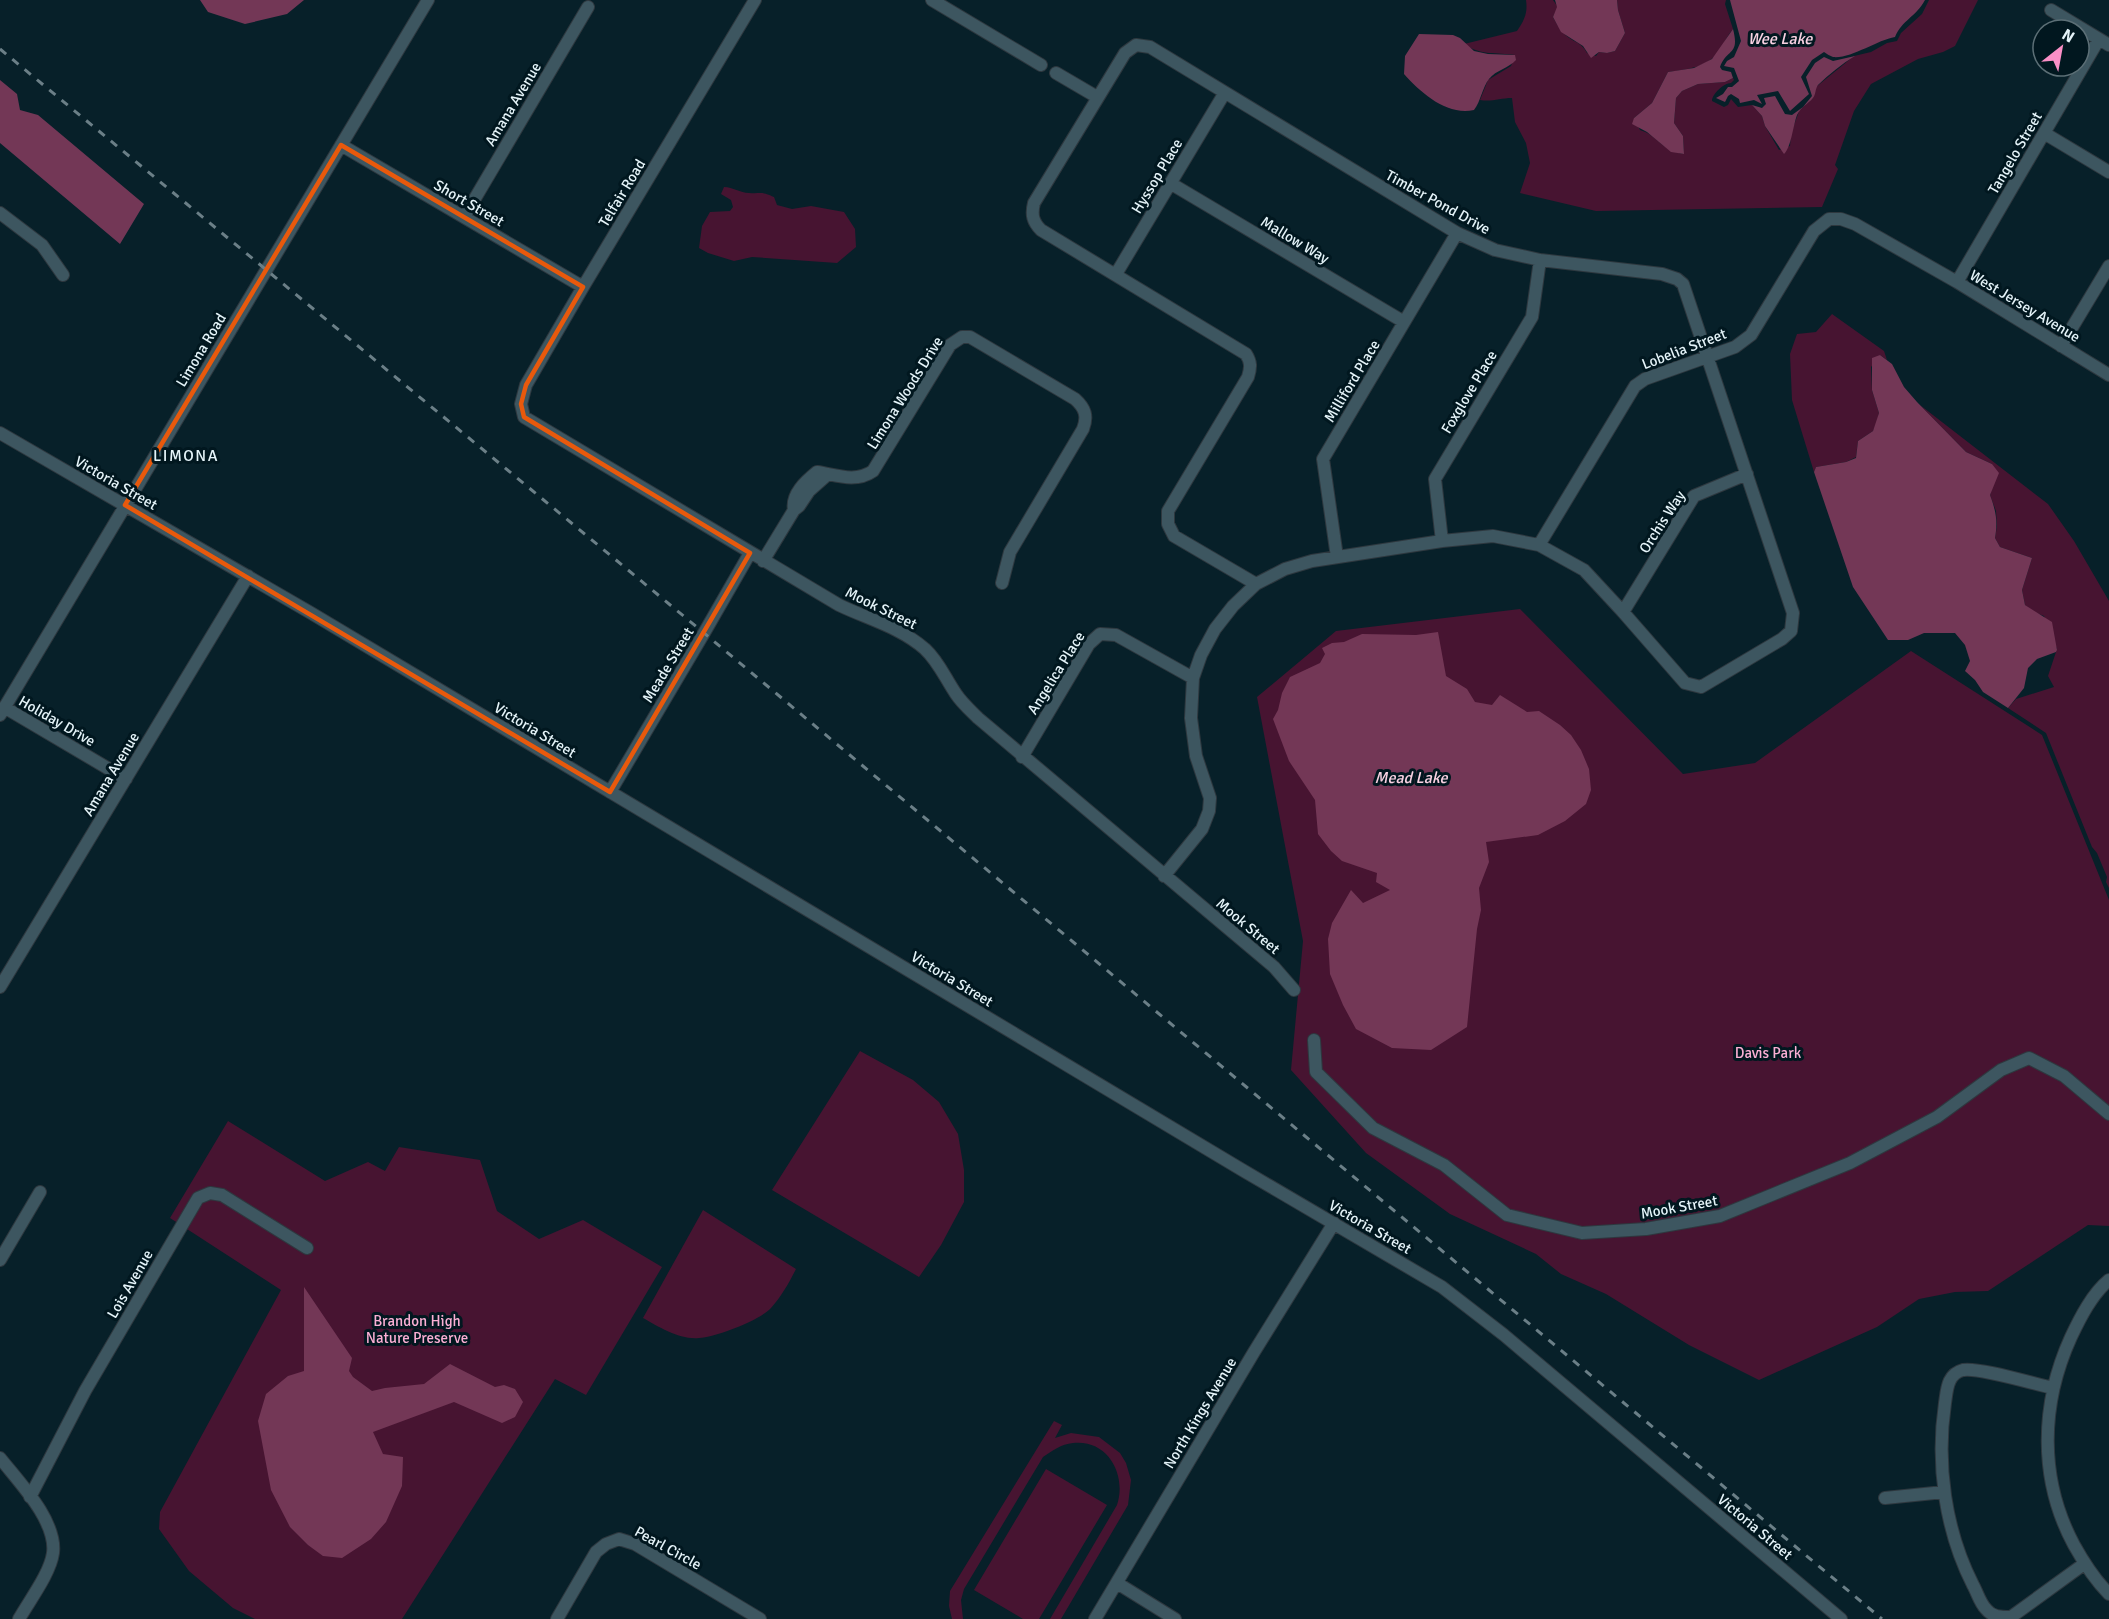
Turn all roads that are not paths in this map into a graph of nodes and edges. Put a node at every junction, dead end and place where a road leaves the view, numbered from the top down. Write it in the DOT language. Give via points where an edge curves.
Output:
graph roads {
  1 [pos="428,0"];
  2 [pos="755,0"];
  3 [pos="932,0"];
  4 [pos="588,7"];
  5 [pos="2051,10"];
  6 [pos="2104,42"];
  7 [pos="1041,65"];
  8 [pos="1056,73"];
  9 [pos="1224,93"];
  10 [pos="1097,97"];
  11 [pos="2044,133"];
  12 [pos="340,144"];
  13 [pos="2109,172"];
  14 [pos="1170,183"];
  15 [pos="0,213"];
  16 [pos="464,217"];
  17 [pos="1457,234"];
  18 [pos="1540,260"];
  19 [pos="2109,266"];
  20 [pos="1116,274"];
  21 [pos="63,275"];
  22 [pos="1957,282"];
  23 [pos="583,287"];
  24 [pos="1404,322"];
  25 [pos="2061,346"];
  26 [pos="1706,357"];
  27 [pos="2109,375"];
  28 [pos="521,404"];
  29 [pos="0,433"];
  30 [pos="1748,474"];
  31 [pos="125,505"];
  32 [pos="1442,541"];
  33 [pos="1539,545"];
  34 [pos="750,553"];
  35 [pos="1337,557"];
  36 [pos="763,561"];
  37 [pos="248,576"];
  38 [pos="1002,583"];
  39 [pos="1256,584"];
  40 [pos="1623,612"];
  41 [pos="1193,678"];
  42 [pos="2,711"];
  43 [pos="1022,757"];
  44 [pos="126,779"];
  45 [pos="609,792"];
  46 [pos="1164,876"];
  47 [pos="1,984"];
  48 [pos="1294,990"];
  49 [pos="1314,1040"];
  50 [pos="2109,1114"];
  51 [pos="40,1192"];
  52 [pos="1334,1223"];
  53 [pos="307,1248"];
  54 [pos="0,1260"];
  55 [pos="2109,1280"];
  56 [pos="2053,1388"];
  57 [pos="0,1458"];
  58 [pos="1944,1492"];
  59 [pos="30,1497"];
  60 [pos="1885,1498"];
  61 [pos="2084,1563"];
  62 [pos="1117,1583"];
  63 [pos="2109,1594"];
  64 [pos="19,1619"];
  65 [pos="557,1619"];
  66 [pos="760,1619"];
  67 [pos="1095,1619"];
  68 [pos="1175,1619"];
  69 [pos="1841,1619"];
  1 -- 12 [label="street, Limona Road"];
  2 -- 23 [label="street, Telfair Road"];
  3 -- 7 [label="street"];
  4 -- 16 [label="street, Amana Avenue"];
  5 -- 6 [label="street"];
  6 -- 11 [label="street, Tangelo Street"];
  8 -- 10 [label="street"];
  9 -- 10 [label="street, Timber Pond Drive" via="1150,47 1136,45 1125,53"];
  9 -- 14 [label="street, Hyssop Place"];
  9 -- 17 [label="street, Timber Pond Drive"];
  10 -- 20 [label="street, Timber Pond Drive" via="1034,204 1033,218 1041,230"];
  11 -- 13 [label="street"];
  11 -- 22 [label="street, Tangelo Street"];
  12 -- 16 [label="street, Short Street"];
  12 -- 31 [label="street, Limona Road"];
  14 -- 20 [label="street, Hyssop Place"];
  14 -- 24 [label="street, Mallow Way"];
  15 -- 21 [label="street" via="42,245"];
  16 -- 23 [label="street, Short Street"];
  17 -- 18 [label="street, Timber Pond Drive" via="1495,250"];
  17 -- 24 [label="street, Milliford Place"];
  18 -- 26 [label="street, Timber Pond Drive" via="1677,279 1687,291"];
  18 -- 32 [label="street, Foxglove Place" via="1532,317 1435,478"];
  19 -- 25 [label="street"];
  20 -- 39 [label="street, Timber Pond Drive" via="1240,348 1250,360 1248,377 1167,518 1174,536"];
  22 -- 25 [label="street, West Jersey Avenue"];
  22 -- 26 [label="street, Lobelia Street" via="1855,224 1829,219 1814,231 1751,335 1735,347"];
  23 -- 28 [label="street, Telfair Road" via="526,385"];
  24 -- 35 [label="street, Milliford Place" via="1323,459"];
  25 -- 27 [label="street, West Jersey Avenue"];
  26 -- 30 [label="street, Timber Pond Drive"];
  26 -- 33 [label="street, Lobelia Street" via="1635,386"];
  28 -- 34 [label="street, Mook Street" via="524,417"];
  29 -- 31 [label="street, Victoria Street"];
  30 -- 40 [label="street, Orchis Way" via="1694,496"];
  30 -- 40 [label="street, Timber Pond Drive" via="1793,612 1791,631 1701,687 1685,683"];
  31 -- 37 [label="street, Victoria Street"];
  31 -- 42 [label="street, Limona Road"];
  32 -- 33 [label="street, Timber Pond Drive" via="1493,536"];
  32 -- 35 [label="street, Timber Pond Drive"];
  33 -- 40 [label="street, Timber Pond Drive" via="1584,570"];
  34 -- 36 [label="street, Mook Street"];
  34 -- 45 [label="street, Meade Street"];
  35 -- 39 [label="street, Timber Pond Drive" via="1285,569"];
  36 -- 38 [label="street, Limona Woods Drive" via="794,510 794,500 817,472 860,478 873,471 950,345 970,337 1075,399 1086,413 1083,429 1010,552"];
  36 -- 43 [label="street, Mook Street" via="839,605 887,624 925,649 965,705"];
  37 -- 44 [label="street, Amana Avenue"];
  37 -- 45 [label="street, Victoria Street"];
  39 -- 41 [label="street, Timber Pond Drive" via="1215,629"];
  41 -- 43 [label="street, Angelica Place" via="1116,635 1100,634 1089,644"];
  41 -- 46 [label="street" via="1193,736 1210,798 1209,811 1202,829"];
  42 -- 44 [label="street, Holiday Drive"];
  43 -- 46 [label="street, Mook Street"];
  44 -- 47 [label="street, Amana Avenue"];
  45 -- 52 [label="street, Victoria Street"];
  46 -- 48 [label="street, Mook Street" via="1274,968"];
  49 -- 50 [label="street, Mook Street" via="1316,1072 1373,1128 1444,1165 1507,1215 1582,1233 1720,1216 1850,1163 1937,1117 2001,1070 2029,1058 2064,1076"];
  51 -- 54 [label="street"];
  52 -- 62 [label="street, North Kings Avenue"];
  52 -- 69 [label="street, Victoria Street" via="1473,1310"];
  53 -- 59 [label="street, Lois Avenue" via="222,1195 210,1193 198,1198 85,1391"];
  55 -- 56 [label="street" via="2078,1322"];
  56 -- 58 [label="street" via="1984,1372 1963,1370 1952,1376 1941,1427"];
  56 -- 61 [label="street" via="2046,1433 2049,1479 2062,1523"];
  57 -- 59 [label="street"];
  58 -- 60 [label="street"];
  58 -- 61 [label="street" via="1966,1572 1986,1610 1998,1617 2011,1617"];
  59 -- 64 [label="street" via="51,1529 53,1553"];
  61 -- 63 [label="street"];
  62 -- 67 [label="street, North Kings Avenue"];
  62 -- 68 [label="street"];
  65 -- 66 [label="street, Pearl Circle" via="596,1552 619,1539 635,1544"];
}
